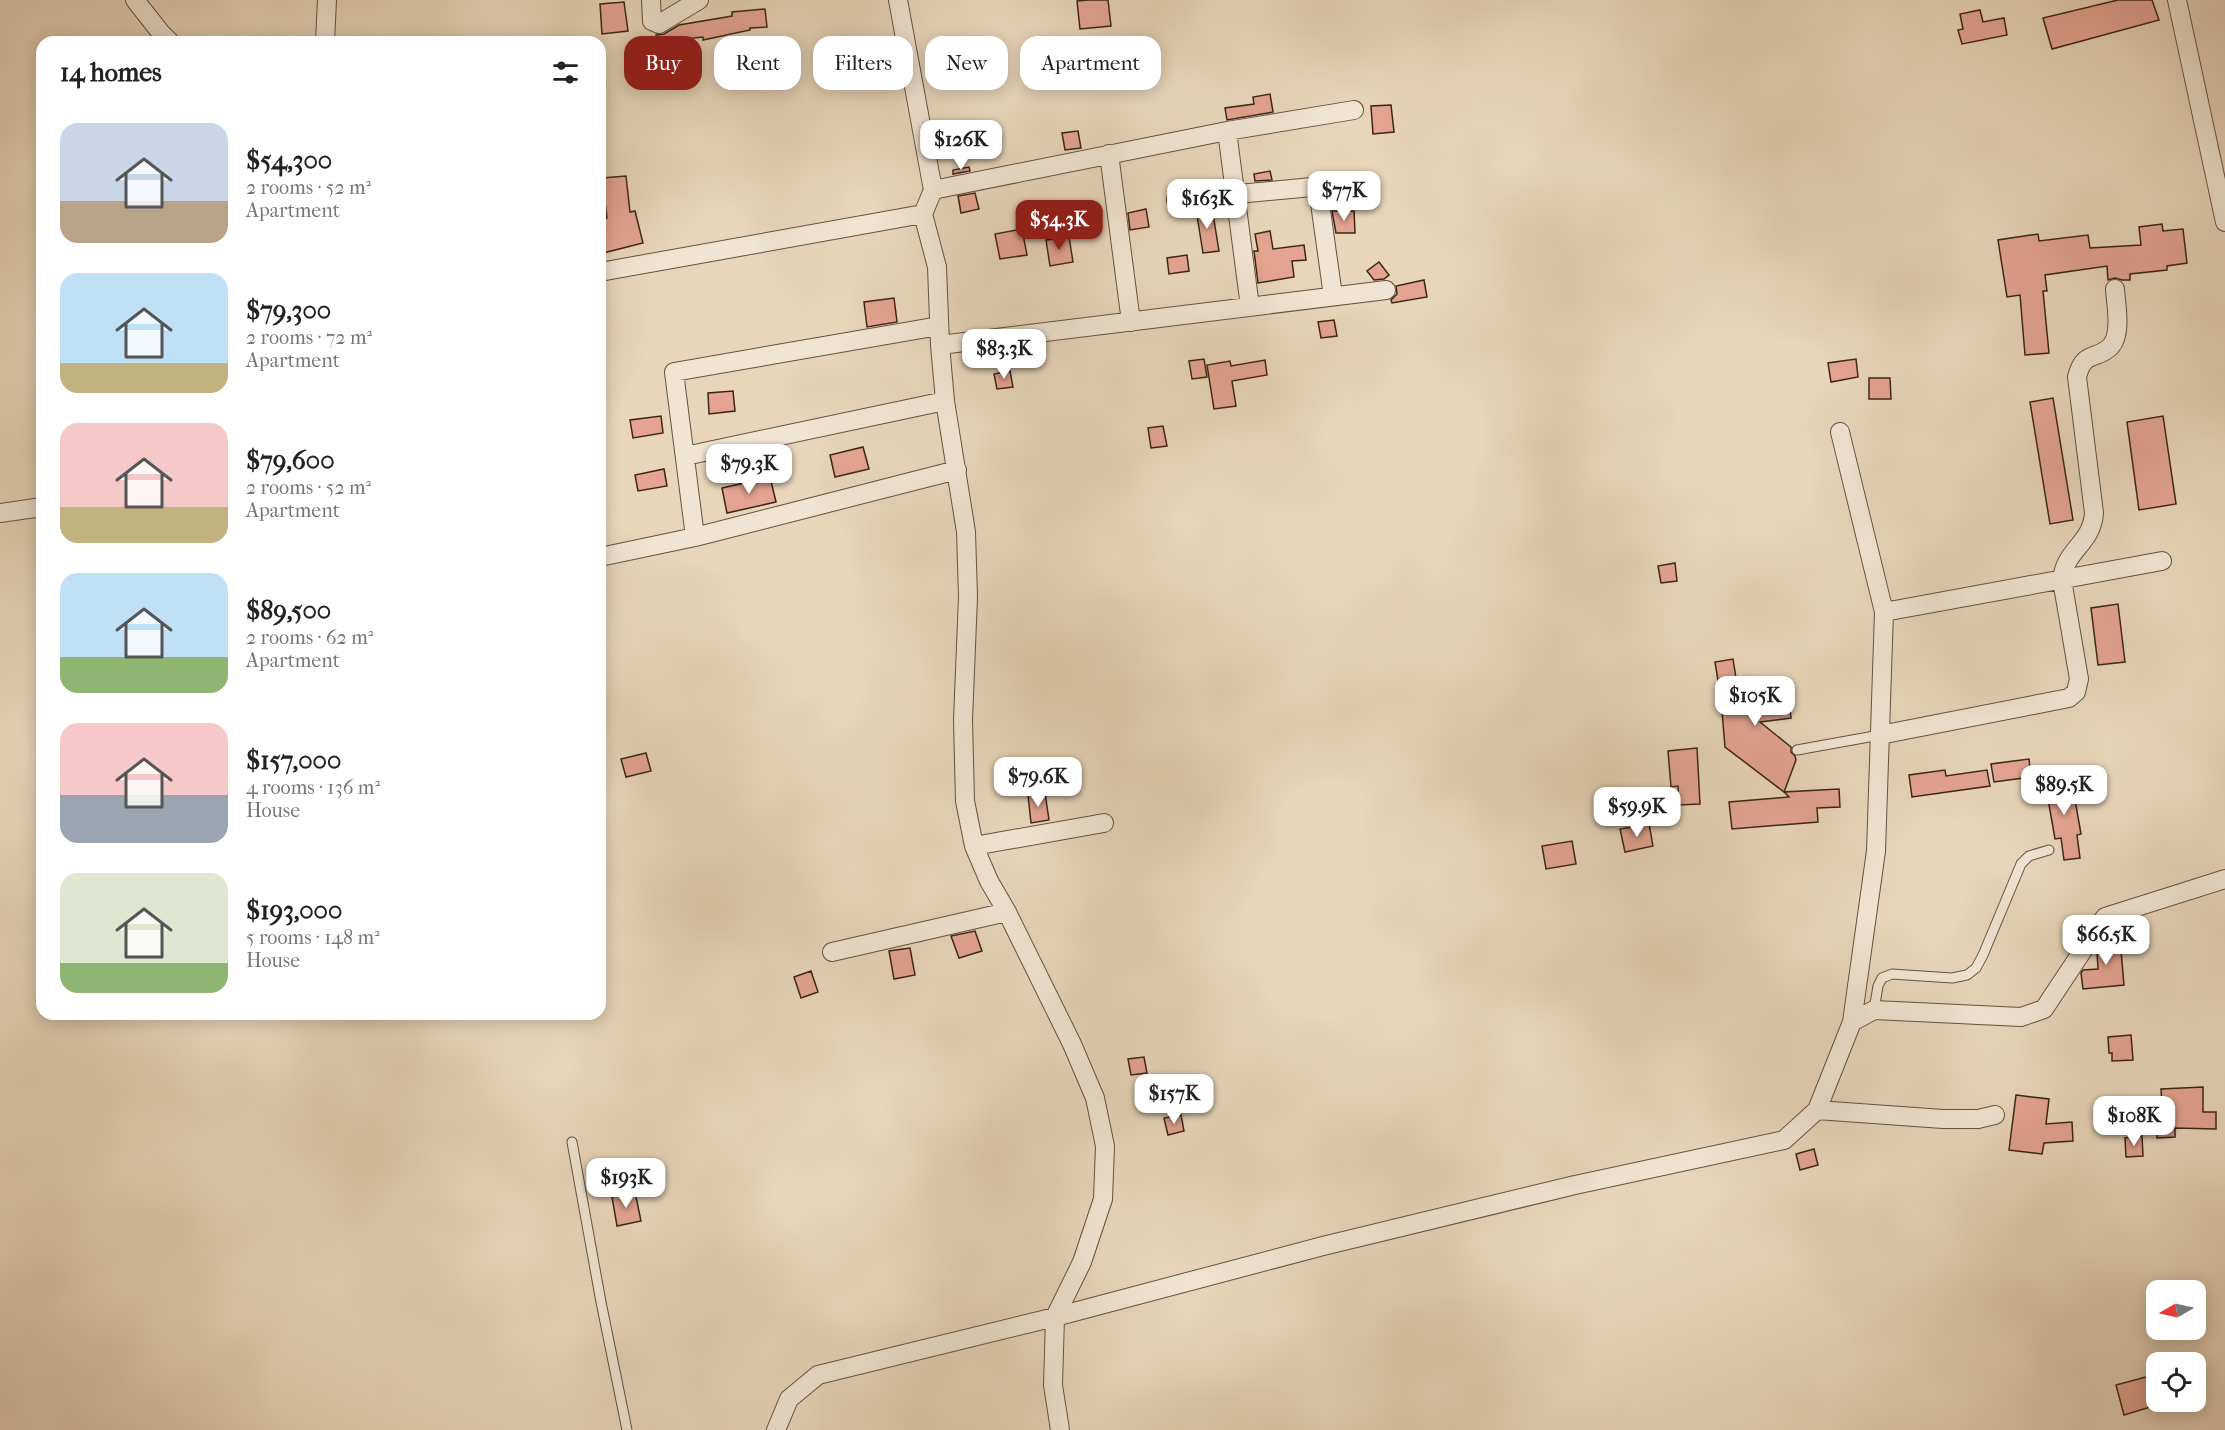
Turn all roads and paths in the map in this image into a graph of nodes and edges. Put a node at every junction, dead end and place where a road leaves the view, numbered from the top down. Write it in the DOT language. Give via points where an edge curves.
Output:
graph roads {
  1 [pos="135,0"];
  2 [pos="327,0"];
  3 [pos="651,0"];
  4 [pos="699,0"];
  5 [pos="898,0"];
  6 [pos="2178,0"];
  7 [pos="164,36"];
  8 [pos="325,36"];
  9 [pos="1354,110"];
  10 [pos="1227,131"];
  11 [pos="1109,154"];
  12 [pos="933,190"];
  13 [pos="1235,193"];
  14 [pos="1176,200"];
  15 [pos="923,214"];
  16 [pos="2225,222"];
  17 [pos="606,271"];
  18 [pos="2115,289"];
  19 [pos="1386,290"];
  20 [pos="1333,296"];
  21 [pos="1250,307"];
  22 [pos="1131,322"];
  23 [pos="939,326"];
  24 [pos="940,345"];
  25 [pos="945,401"];
  26 [pos="1840,432"];
  27 [pos="684,456"];
  28 [pos="957,470"];
  29 [pos="36,508"];
  30 [pos="0,513"];
  31 [pos="695,537"];
  32 [pos="606,556"];
  33 [pos="2162,561"];
  34 [pos="2062,580"];
  35 [pos="1884,612"];
  36 [pos="1880,735"];
  37 [pos="1797,750"];
  38 [pos="1104,823"];
  39 [pos="974,846"];
  40 [pos="2049,850"];
  41 [pos="2225,879"];
  42 [pos="1007,912"];
  43 [pos="832,951"];
  44 [pos="1875,1010"];
  45 [pos="1852,1022"];
  46 [pos="1817,1110"];
  47 [pos="1995,1115"];
  48 [pos="572,1142"];
  49 [pos="1055,1317"];
  50 [pos="627,1430"];
  51 [pos="776,1430"];
  52 [pos="1060,1430"];
  1 -- 7 [label="street"];
  2 -- 8 [label="street"];
  3 -- 4 [label="street" via="652,21 659,24"];
  5 -- 12 [label="street"];
  6 -- 16 [label="street"];
  9 -- 10 [label="street"];
  10 -- 11 [label="street"];
  10 -- 13 [label="street"];
  11 -- 12 [label="street"];
  11 -- 22 [label="street"];
  12 -- 15 [label="street"];
  13 -- 14 [label="street"];
  13 -- 20 [label="street" via="1312,187 1317,190"];
  13 -- 21 [label="street"];
  15 -- 17 [label="street"];
  15 -- 23 [label="street" via="937,267"];
  18 -- 34 [label="street" via="2114,340 2110,348 2085,359 2077,377 2094,513 2090,533 2063,566"];
  19 -- 20 [label="street"];
  20 -- 21 [label="street"];
  21 -- 22 [label="street"];
  22 -- 24 [label="street"];
  23 -- 24 [label="street"];
  23 -- 27 [label="street" via="674,372"];
  24 -- 25 [label="street"];
  25 -- 27 [label="street"];
  25 -- 28 [label="street"];
  26 -- 35 [label="street"];
  27 -- 31 [label="street"];
  28 -- 31 [label="street"];
  28 -- 39 [label="street" via="966,532 968,597 963,720 965,801"];
  29 -- 30 [label="street"];
  31 -- 32 [label="street"];
  33 -- 34 [label="street"];
  34 -- 35 [label="street"];
  34 -- 36 [label="street" via="2079,679 2076,692 2069,698"];
  35 -- 36 [label="street"];
  36 -- 37 [label="lane"];
  36 -- 45 [label="street" via="1876,851"];
  38 -- 39 [label="street"];
  39 -- 42 [label="street"];
  40 -- 44 [label="lane" via="2029,856 2021,864 1976,968 1952,978 1892,974 1882,978"];
  41 -- 44 [label="street" via="2105,917 2044,1009 2021,1017"];
  42 -- 43 [label="street"];
  42 -- 49 [label="street" via="1095,1098 1105,1146 1103,1199 1082,1262"];
  44 -- 45 [label="street"];
  45 -- 46 [label="street"];
  46 -- 47 [label="street" via="1943,1119"];
  46 -- 49 [label="street" via="1784,1140 1575,1185"];
  48 -- 50 [label="lane"];
  49 -- 51 [label="street" via="818,1375 789,1399"];
  49 -- 52 [label="street" via="1053,1385"];
}
